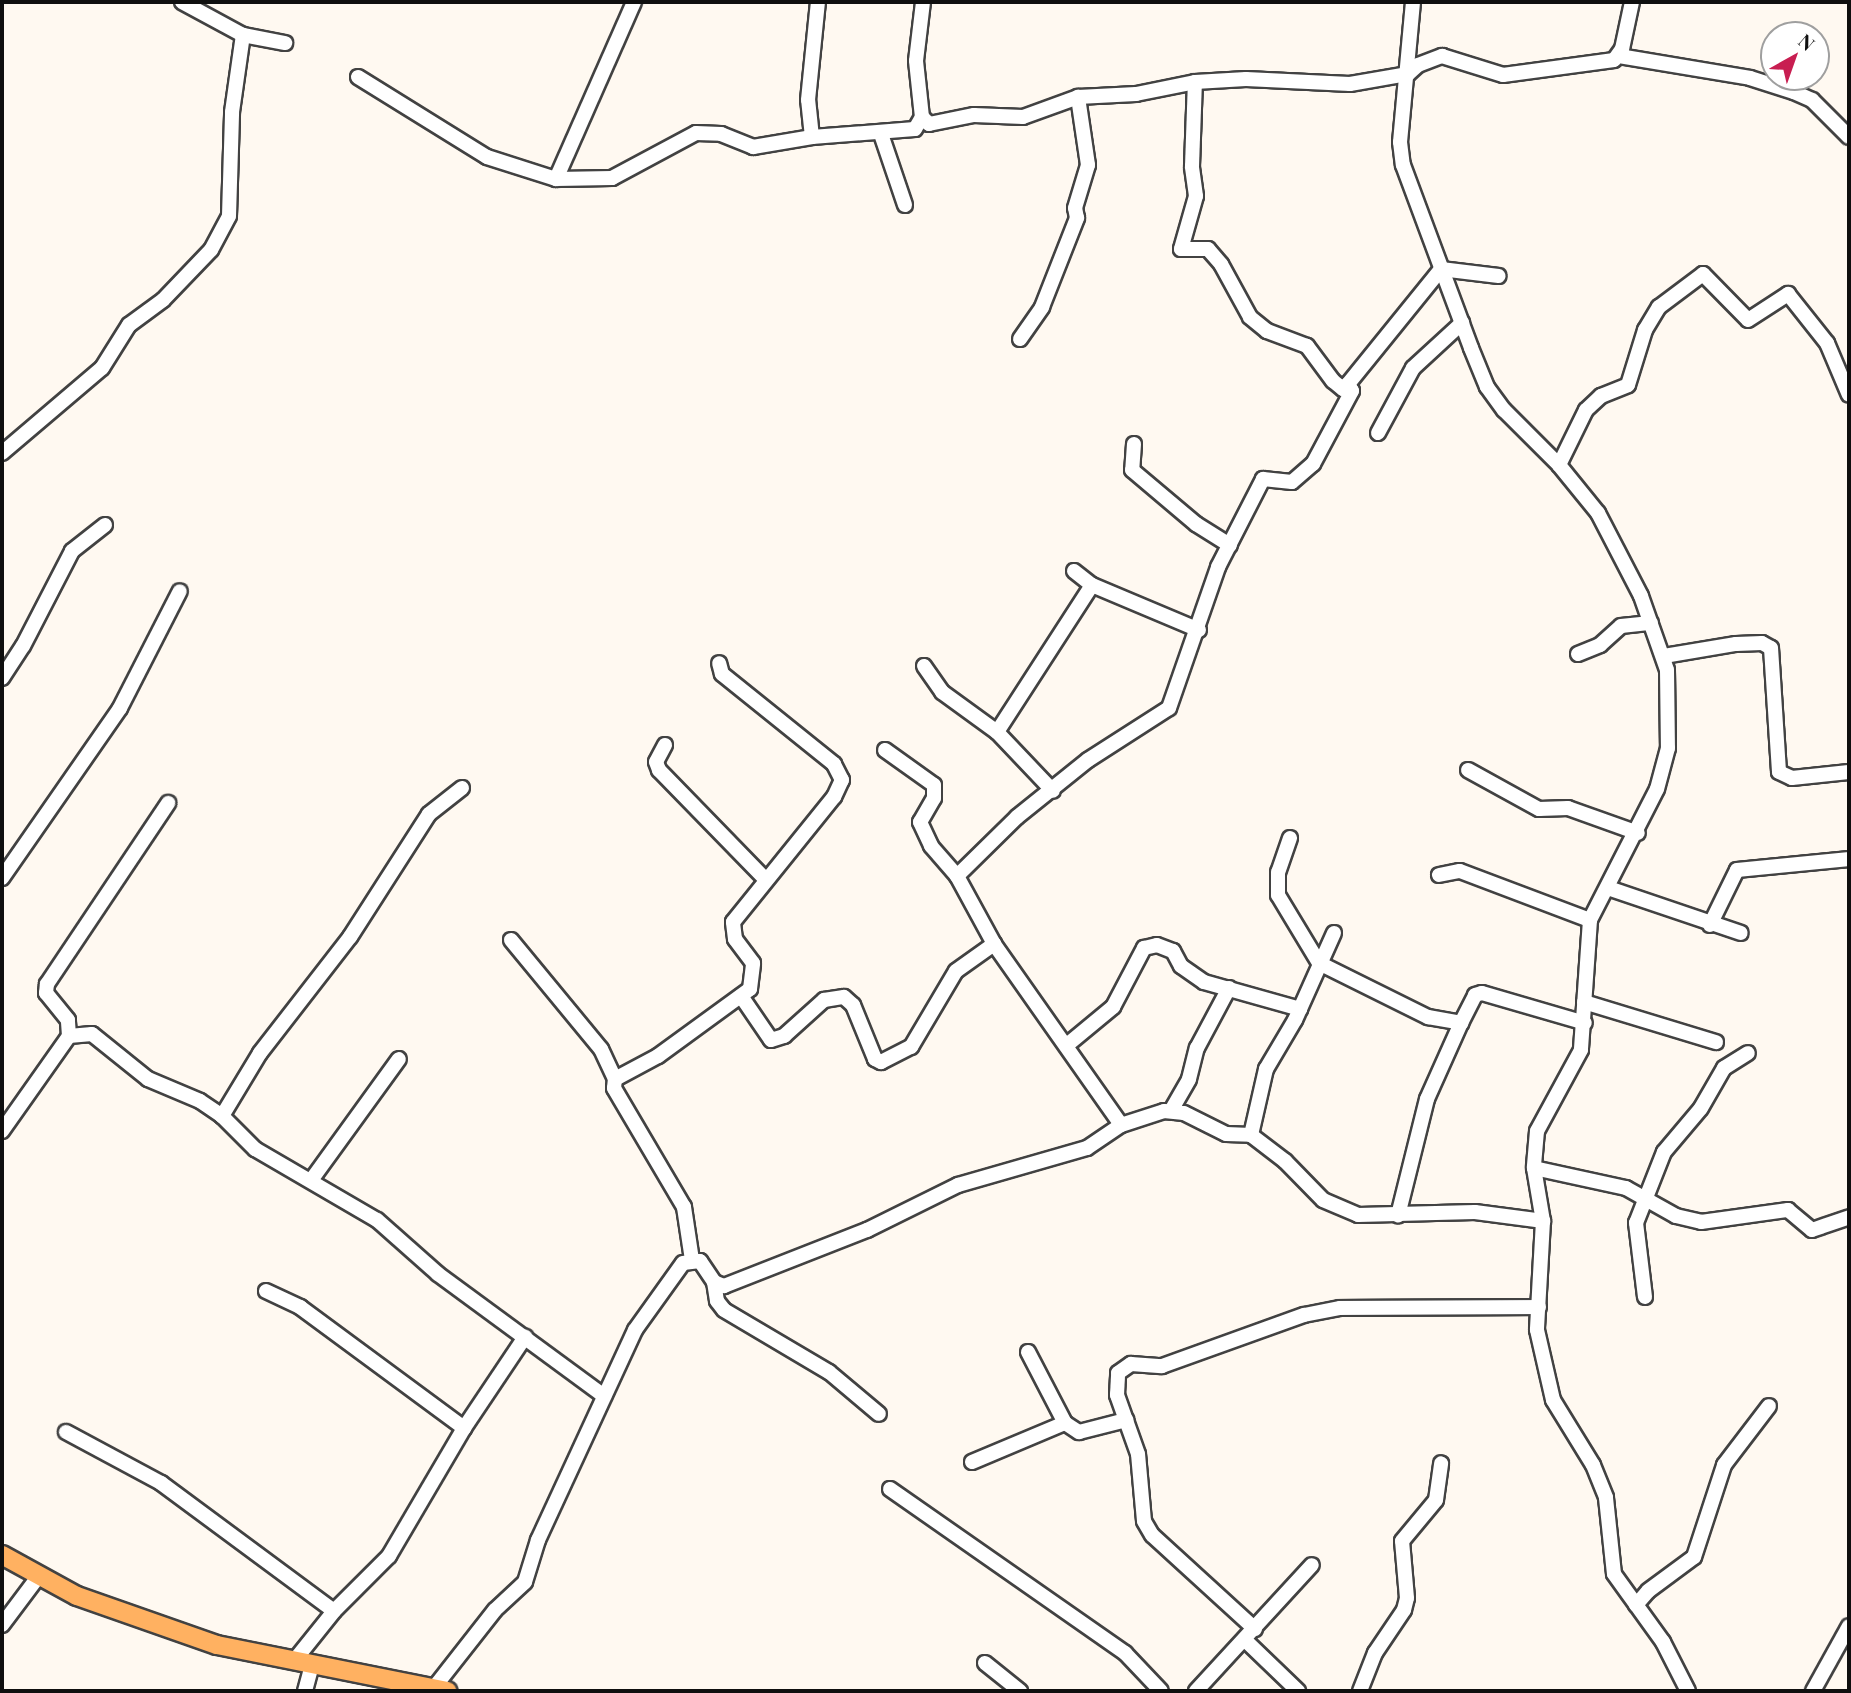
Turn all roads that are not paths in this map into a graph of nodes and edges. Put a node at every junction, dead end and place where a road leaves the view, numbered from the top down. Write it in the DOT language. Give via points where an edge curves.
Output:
graph roads {
  1 [pos="182,2"];
  2 [pos="634,2"];
  3 [pos="818,2"];
  4 [pos="923,2"];
  5 [pos="1413,2"];
  6 [pos="1632,2"];
  7 [pos="243,35"];
  8 [pos="285,43"];
  9 [pos="1619,56"];
  10 [pos="1409,74"];
  11 [pos="358,77"];
  12 [pos="1195,82"];
  13 [pos="1078,97"];
  14 [pos="922,117"];
  15 [pos="881,134"];
  16 [pos="812,137"];
  17 [pos="1849,137"];
  18 [pos="556,179"];
  19 [pos="905,205"];
  20 [pos="1441,269"];
  21 [pos="1499,276"];
  22 [pos="1462,323"];
  23 [pos="1020,339"];
  24 [pos="1348,384"];
  25 [pos="1849,395"];
  26 [pos="1378,433"];
  27 [pos="1134,444"];
  28 [pos="2,453"];
  29 [pos="1559,465"];
  30 [pos="105,525"];
  31 [pos="1230,545"];
  32 [pos="1074,571"];
  33 [pos="1093,585"];
  34 [pos="180,591"];
  35 [pos="1651,623"];
  36 [pos="1199,630"];
  37 [pos="1578,654"];
  38 [pos="1664,656"];
  39 [pos="719,663"];
  40 [pos="924,666"];
  41 [pos="2,678"];
  42 [pos="997,732"];
  43 [pos="666,745"];
  44 [pos="885,750"];
  45 [pos="1468,770"];
  46 [pos="1849,772"];
  47 [pos="461,788"];
  48 [pos="1053,790"];
  49 [pos="168,803"];
  50 [pos="1638,833"];
  51 [pos="1290,838"];
  52 [pos="1849,859"];
  53 [pos="1439,875"];
  54 [pos="957,876"];
  55 [pos="2,878"];
  56 [pos="765,879"];
  57 [pos="1608,888"];
  58 [pos="1590,920"];
  59 [pos="1710,925"];
  60 [pos="1334,933"];
  61 [pos="1741,933"];
  62 [pos="511,940"];
  63 [pos="994,944"];
  64 [pos="1319,963"];
  65 [pos="1229,988"];
  66 [pos="741,996"];
  67 [pos="1584,1002"];
  68 [pos="1300,1009"];
  69 [pos="1461,1023"];
  70 [pos="1585,1023"];
  71 [pos="69,1036"];
  72 [pos="1716,1042"];
  73 [pos="1067,1045"];
  74 [pos="1748,1053"];
  75 [pos="399,1059"];
  76 [pos="615,1079"];
  77 [pos="1172,1109"];
  78 [pos="222,1116"];
  79 [pos="1121,1125"];
  80 [pos="2,1131"];
  81 [pos="1251,1135"];
  82 [pos="1534,1168"];
  83 [pos="312,1179"];
  84 [pos="1645,1197"];
  85 [pos="1398,1215"];
  86 [pos="1849,1217"];
  87 [pos="1544,1221"];
  88 [pos="692,1260"];
  89 [pos="714,1282"];
  90 [pos="266,1291"];
  91 [pos="1645,1297"];
  92 [pos="1539,1307"];
  93 [pos="525,1337"];
  94 [pos="1028,1352"];
  95 [pos="604,1396"];
  96 [pos="1769,1406"];
  97 [pos="879,1414"];
  98 [pos="1126,1420"];
  99 [pos="1065,1423"];
  100 [pos="464,1428"];
  101 [pos="66,1432"];
  102 [pos="972,1462"];
  103 [pos="1441,1463"];
  104 [pos="890,1489"];
  105 [pos="2,1555"];
  106 [pos="1312,1565"];
  107 [pos="38,1577"];
  108 [pos="1636,1605"];
  109 [pos="334,1611"];
  110 [pos="2,1625"];
  111 [pos="1849,1626"];
  112 [pos="1250,1635"];
  113 [pos="303,1662"];
  114 [pos="985,1663"];
  115 [pos="440,1690"];
  116 [pos="305,1691"];
  117 [pos="1020,1691"];
  118 [pos="1161,1691"];
  119 [pos="1196,1691"];
  120 [pos="1298,1691"];
  121 [pos="1360,1691"];
  122 [pos="1688,1691"];
  123 [pos="1813,1691"];
  1 -- 7 [label="street"];
  2 -- 18 [label="street"];
  3 -- 16 [label="street" via="808,100"];
  4 -- 14 [label="street" via="916,61"];
  5 -- 10 [label="street"];
  6 -- 9 [label="street"];
  7 -- 8 [label="street"];
  7 -- 28 [label="street" via="232,111 229,216 211,250 163,300 129,325 102,368"];
  9 -- 10 [label="street" via="1503,75 1442,56 1418,65"];
  9 -- 17 [label="street" via="1750,78 1794,92 1812,100"];
  10 -- 12 [label="street" via="1350,84 1258,79"];
  10 -- 20 [label="street" via="1400,142 1403,164"];
  11 -- 18 [label="street" via="487,157"];
  12 -- 13 [label="street" via="1136,94"];
  12 -- 24 [label="street" via="1192,166 1196,196 1181,249 1208,249 1250,317 1267,331 1307,346 1333,381 1343,389"];
  13 -- 14 [label="street" via="1023,117 974,115 929,124"];
  13 -- 23 [label="street" via="1088,164 1075,208 1077,218 1042,307"];
  14 -- 15 [label="street" via="915,129"];
  15 -- 16 [label="street"];
  15 -- 19 [label="street"];
  16 -- 18 [label="street" via="753,147 721,134 696,133 612,178"];
  20 -- 21 [label="street"];
  20 -- 22 [label="street"];
  20 -- 24 [label="street"];
  22 -- 26 [label="street" via="1413,368"];
  22 -- 29 [label="street" via="1487,387"];
  24 -- 31 [label="street" via="1352,391 1313,464 1292,482 1263,479"];
  25 -- 29 [label="street" via="1827,344 1788,294 1748,320 1703,274 1659,307 1644,330 1628,385 1601,396 1586,410"];
  27 -- 31 [label="street" via="1132,470 1196,524"];
  29 -- 35 [label="street" via="1598,513"];
  30 -- 41 [label="street" via="72,551"];
  31 -- 36 [label="street"];
  32 -- 33 [label="street"];
  33 -- 36 [label="street"];
  33 -- 42 [label="street"];
  34 -- 55 [label="street" via="120,708"];
  35 -- 37 [label="street" via="1621,626 1600,645"];
  35 -- 38 [label="street"];
  36 -- 48 [label="street" via="1169,708 1088,760"];
  38 -- 46 [label="street" via="1736,644 1762,643 1771,648 1779,772 1792,778"];
  38 -- 50 [label="street" via="1670,708 1668,748 1649,813"];
  39 -- 56 [label="street" via="722,674 834,764 842,780 834,797"];
  40 -- 42 [label="street" via="942,692"];
  42 -- 48 [label="street"];
  43 -- 56 [label="street" via="656,762 659,770"];
  44 -- 54 [label="street" via="934,785 934,797 921,827 930,846"];
  45 -- 50 [label="street" via="1539,809 1568,808"];
  47 -- 78 [label="street" via="429,814 350,937 260,1053"];
  48 -- 54 [label="street" via="1017,817"];
  49 -- 71 [label="street" via="47,984 46,993 68,1020"];
  50 -- 57 [label="street"];
  51 -- 64 [label="street" via="1278,872 1278,895"];
  52 -- 59 [label="street" via="1737,870"];
  53 -- 58 [label="street" via="1460,871"];
  54 -- 63 [label="street"];
  56 -- 66 [label="street" via="733,922 735,939 752,963 750,989"];
  57 -- 58 [label="street"];
  57 -- 59 [label="street"];
  58 -- 67 [label="street"];
  59 -- 61 [label="street"];
  60 -- 64 [label="street"];
  62 -- 76 [label="street" via="601,1049"];
  63 -- 66 [label="street" via="956,971 911,1047 881,1062 875,1059 853,1005 844,997 824,1000 784,1036 771,1040"];
  63 -- 73 [label="street"];
  64 -- 68 [label="street"];
  64 -- 69 [label="street" via="1428,1017"];
  65 -- 68 [label="street"];
  65 -- 73 [label="street" via="1204,982 1181,966 1173,951 1157,945 1144,948 1113,1007"];
  65 -- 77 [label="street"];
  66 -- 76 [label="street" via="658,1056"];
  67 -- 70 [label="street"];
  67 -- 72 [label="street"];
  68 -- 81 [label="street" via="1266,1069"];
  69 -- 70 [label="street" via="1477,993"];
  69 -- 85 [label="street" via="1427,1098"];
  70 -- 82 [label="street" via="1581,1050 1537,1131"];
  71 -- 78 [label="street" via="92,1034 148,1079 200,1101"];
  71 -- 80 [label="street"];
  73 -- 79 [label="street"];
  74 -- 84 [label="street" via="1724,1068 1701,1108 1668,1145"];
  75 -- 83 [label="street"];
  76 -- 88 [label="street" via="614,1088 684,1207"];
  77 -- 79 [label="street"];
  77 -- 81 [label="street" via="1226,1134"];
  78 -- 83 [label="street" via="255,1149"];
  79 -- 89 [label="street" via="1087,1148 958,1185 867,1230 724,1286"];
  81 -- 85 [label="street" via="1323,1200 1358,1215"];
  82 -- 84 [label="street" via="1626,1188"];
  82 -- 87 [label="street"];
  83 -- 93 [label="street" via="377,1220 438,1274"];
  84 -- 86 [label="street" via="1676,1216 1701,1222 1788,1210 1812,1230"];
  84 -- 91 [label="street" via="1636,1223"];
  85 -- 87 [label="street" via="1475,1212"];
  87 -- 92 [label="street"];
  88 -- 89 [label="street" via="706,1266"];
  88 -- 95 [label="street" via="673,1272 635,1331"];
  89 -- 97 [label="street" via="724,1310 829,1372"];
  90 -- 100 [label="street" via="300,1307"];
  92 -- 98 [label="street" via="1340,1308 1304,1315 1161,1366 1130,1364 1115,1382"];
  92 -- 108 [label="street" via="1536,1330 1546,1382 1601,1482 1614,1574"];
  93 -- 95 [label="street"];
  93 -- 100 [label="street"];
  94 -- 99 [label="street"];
  95 -- 115 [label="street" via="538,1540 525,1582 495,1610"];
  96 -- 108 [label="street" via="1724,1465 1694,1558"];
  98 -- 99 [label="street" via="1079,1432"];
  98 -- 112 [label="street" via="1139,1454 1144,1521 1152,1535"];
  99 -- 102 [label="street"];
  100 -- 109 [label="street" via="389,1556"];
  101 -- 109 [label="street" via="161,1483"];
  103 -- 121 [label="street" via="1436,1500 1402,1541 1404,1610 1375,1653"];
  104 -- 118 [label="street" via="1125,1653"];
  105 -- 107 [label="main road"];
  106 -- 112 [label="street"];
  107 -- 110 [label="street"];
  107 -- 113 [label="main road" via="77,1596 205,1640"];
  108 -- 122 [label="street" via="1679,1668"];
  109 -- 113 [label="street"];
  111 -- 123 [label="street"];
  112 -- 119 [label="street"];
  112 -- 120 [label="street"];
  113 -- 115 [label="main road"];
  113 -- 116 [label="street"];
  114 -- 117 [label="street"];
}
